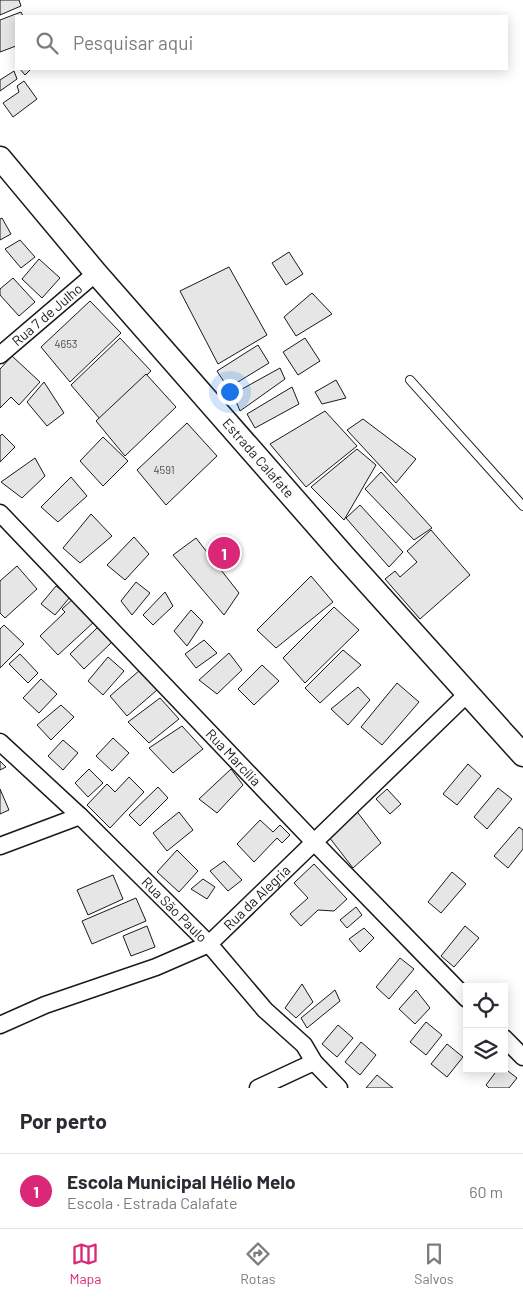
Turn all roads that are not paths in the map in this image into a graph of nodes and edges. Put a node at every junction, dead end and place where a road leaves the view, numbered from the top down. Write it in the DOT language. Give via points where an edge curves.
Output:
graph roads {
  1 [pos="0,158"];
  2 [pos="96,273"];
  3 [pos="0,355"];
  4 [pos="410,380"];
  5 [pos="523,506"];
  6 [pos="0,513"];
  7 [pos="467,694"];
  8 [pos="0,742"];
  9 [pos="523,755"];
  10 [pos="80,816"];
  11 [pos="314,842"];
  12 [pos="0,846"];
  13 [pos="209,944"];
  14 [pos="463,995"];
  15 [pos="0,1026"];
  16 [pos="508,1042"];
  17 [pos="523,1057"];
  18 [pos="314,1062"];
  19 [pos="258,1088"];
  20 [pos="340,1088"];
  1 -- 2 [label="street, Estrada Calafate"];
  2 -- 3 [label="street, Rua 7 de Julho"];
  2 -- 7 [label="street, Estrada Calafate"];
  4 -- 5 [label="lane"];
  6 -- 11 [label="street, Rua Marcília"];
  7 -- 9 [label="street, Estrada Calafate"];
  7 -- 11 [label="street, Rua da Alegria"];
  8 -- 10 [label="street, Rua São Paulo"];
  10 -- 12 [label="street"];
  10 -- 13 [label="street, Rua São Paulo"];
  11 -- 13 [label="street, Rua da Alegria"];
  11 -- 14 [label="street, Rua Marcília"];
  13 -- 15 [label="street, Rua da Alegria" via="45,1005"];
  13 -- 18 [label="street, Rua São Paulo" via="265,1010 304,1045"];
  16 -- 17 [label="street"];
  18 -- 19 [label="street"];
  18 -- 20 [label="street, Rua São Paulo"];
}
